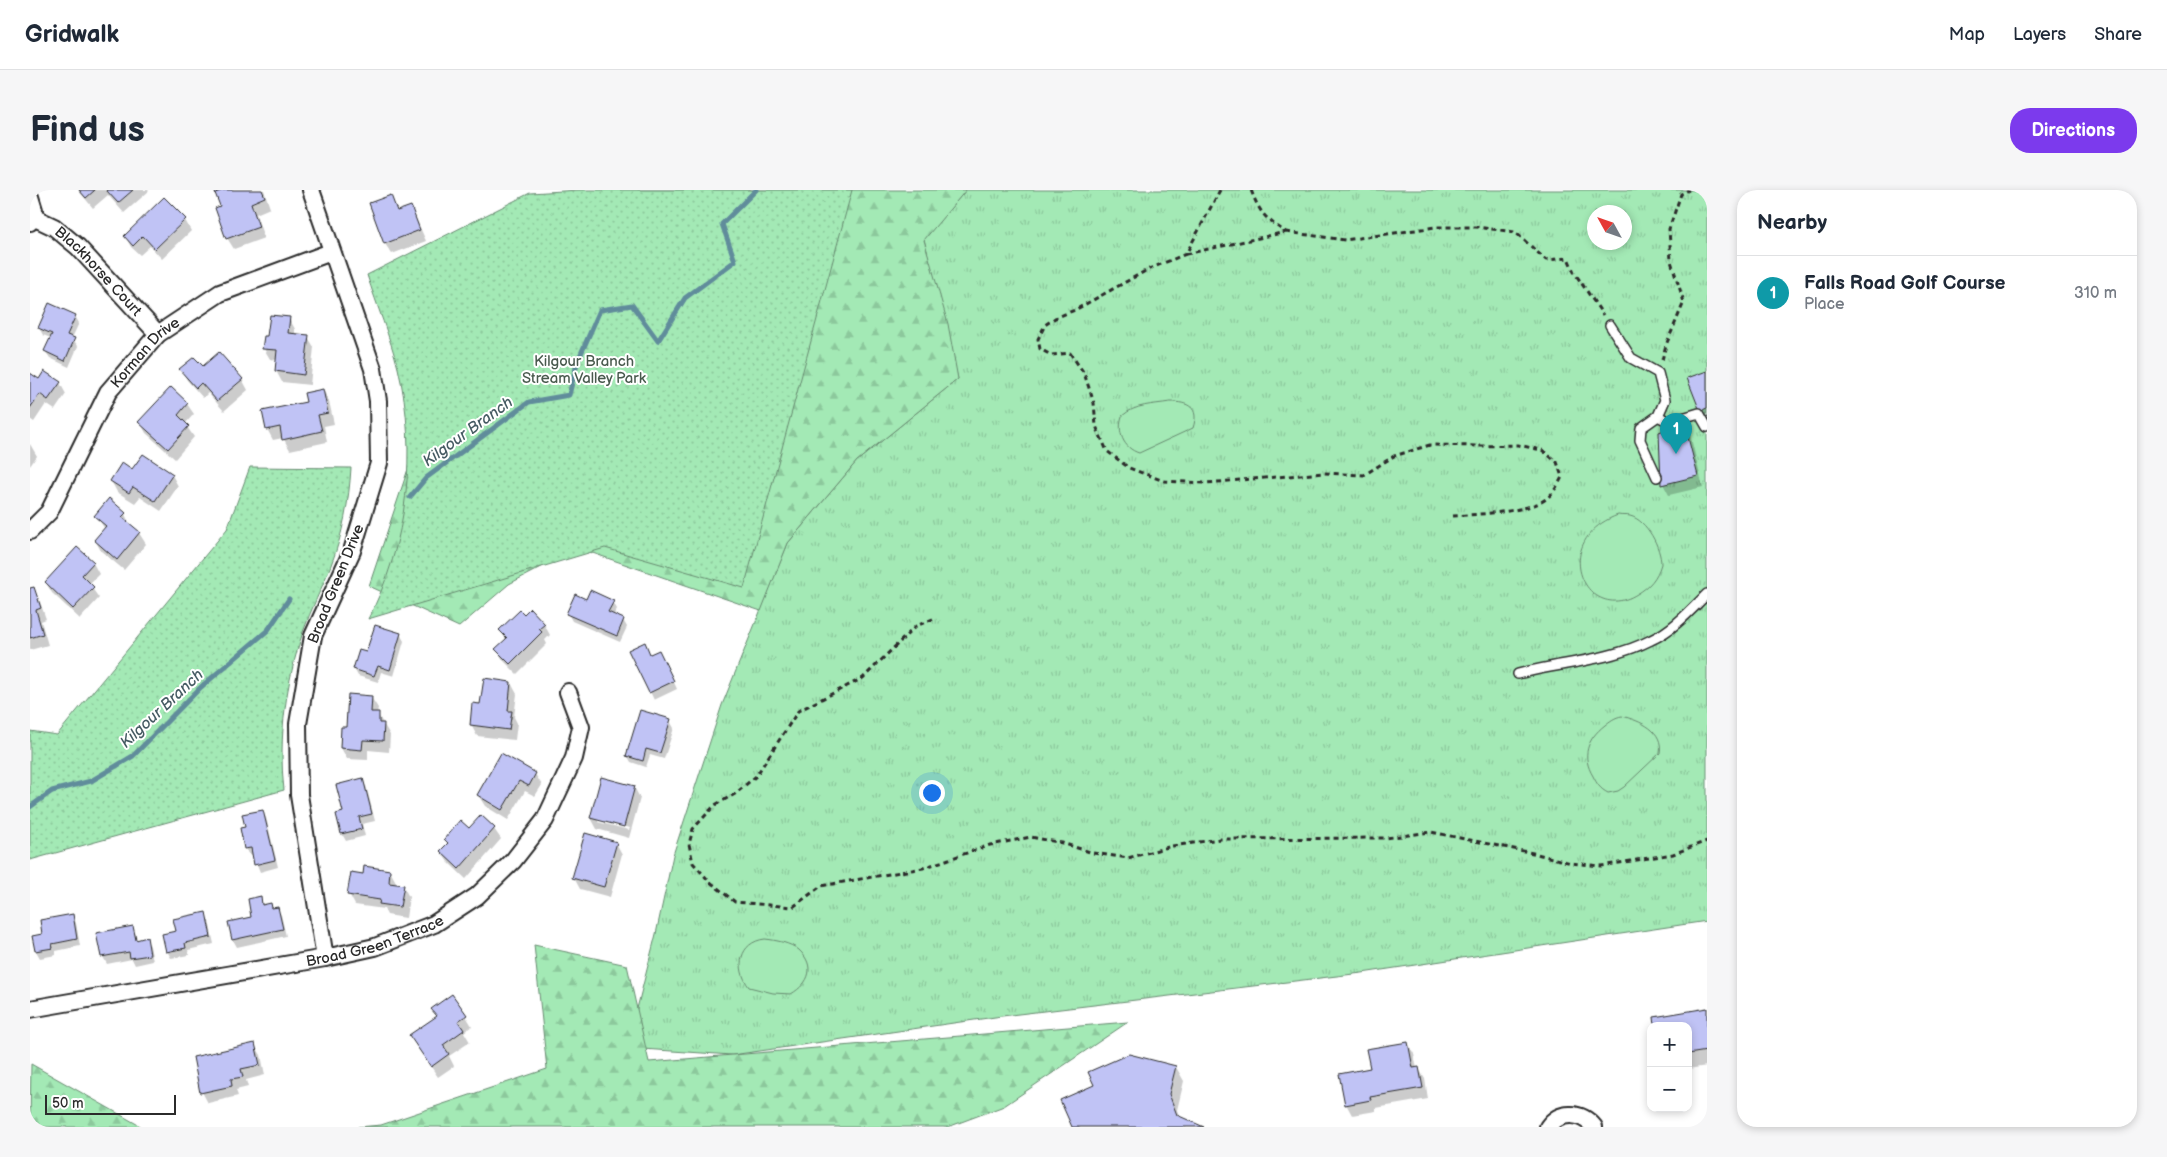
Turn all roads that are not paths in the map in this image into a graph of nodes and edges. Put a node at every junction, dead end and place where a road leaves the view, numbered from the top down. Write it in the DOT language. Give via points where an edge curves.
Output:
graph roads {
  1 [pos="311,190"];
  2 [pos="30,197"];
  3 [pos="31,220"];
  4 [pos="331,252"];
  5 [pos="1610,325"];
  6 [pos="158,334"];
  7 [pos="1658,416"];
  8 [pos="1707,427"];
  9 [pos="1657,477"];
  10 [pos="30,531"];
  11 [pos="1707,594"];
  12 [pos="1518,674"];
  13 [pos="568,692"];
  14 [pos="325,958"];
  15 [pos="30,1008"];
  16 [pos="1548,1127"];
  17 [pos="1594,1127"];
  1 -- 4 [label="street, Broad Green Drive"];
  2 -- 3 [label="street, Blackhorse Court" via="34,210"];
  3 -- 6 [label="street, Blackhorse Court" via="54,226 78,247"];
  4 -- 6 [label="street, Korman Drive" via="220,293"];
  4 -- 14 [label="street, Broad Green Drive" via="373,369 378,401 379,463 352,551 313,636 298,724 299,795"];
  5 -- 7 [label="lane" via="1631,358 1658,373 1666,400"];
  6 -- 10 [label="street, Korman Drive" via="108,392 49,512"];
  7 -- 8 [label="lane" via="1669,422 1699,413"];
  7 -- 9 [label="lane" via="1641,428 1640,440"];
  11 -- 12 [label="lane" via="1678,623 1652,640 1620,653"];
  13 -- 14 [label="street, Broad Green Terrace" via="581,727 574,758 545,820 514,862 477,896 434,924 375,947"];
  14 -- 15 [label="street, Broad Green Terrace"];
  16 -- 17 [label="street" via="1558,1118 1575,1114"];
}
